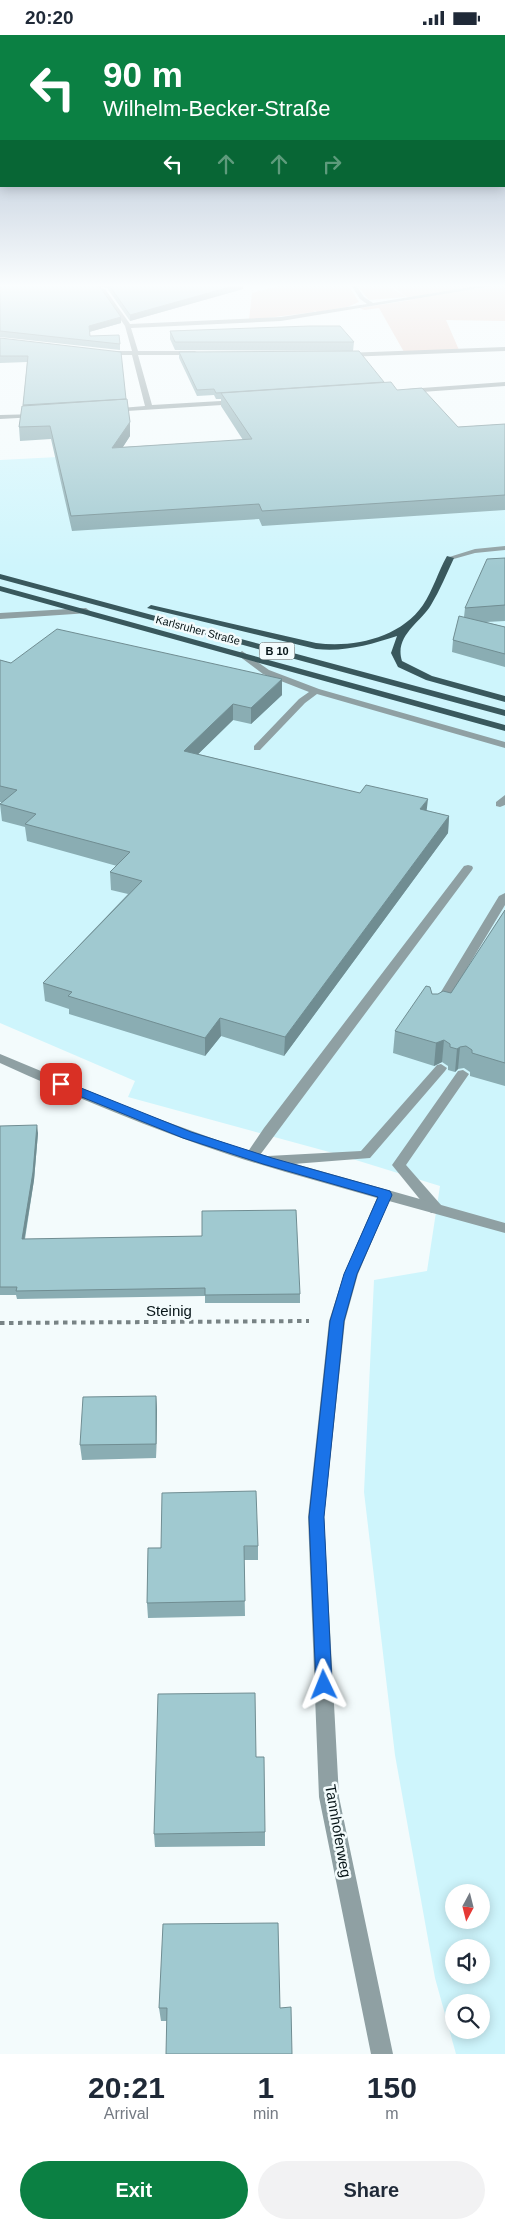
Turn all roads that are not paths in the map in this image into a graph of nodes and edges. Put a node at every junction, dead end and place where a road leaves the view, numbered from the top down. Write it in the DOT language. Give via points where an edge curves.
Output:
graph roads {
  1 [pos="141,379"];
  2 [pos="505,384"];
  3 [pos="396,391"];
  4 [pos="248,401"];
  5 [pos="149,407"];
  6 [pos="102,411"];
  7 [pos="45,415"];
  8 [pos="0,417"];
  9 [pos="505,548"];
  10 [pos="450,558"];
  11 [pos="0,577"];
  12 [pos="0,588"];
  13 [pos="48,589"];
  14 [pos="86,611"];
  15 [pos="0,616"];
  16 [pos="402,631"];
  17 [pos="242,654"];
  18 [pos="316,691"];
  19 [pos="505,699"];
  20 [pos="505,713"];
  21 [pos="505,728"];
  22 [pos="505,745"];
  23 [pos="257,748"];
  24 [pos="468,867"];
  25 [pos="505,896"];
  26 [pos="435,1011"];
  27 [pos="0,1058"];
  28 [pos="440,1068"];
  29 [pos="463,1074"];
  30 [pos="252,1157"];
  31 [pos="268,1161"];
  32 [pos="385,1195"];
  33 [pos="436,1209"];
  34 [pos="505,1228"];
  35 [pos="382,2054"];
  1 -- 5 [label="street"];
  2 -- 3 [label="street"];
  4 -- 5 [label="street"];
  5 -- 6 [label="street"];
  7 -- 8 [label="street"];
  9 -- 10 [label="street"];
  10 -- 16 [label="main road" via="427,605"];
  11 -- 13 [label="main road, Karlsruher Straße / B 10"];
  12 -- 14 [label="main road, Karlsruher Straße / B 10"];
  13 -- 16 [label="main road" via="210,620 332,648 356,646"];
  13 -- 20 [label="main road, Karlsruher Straße / B 10"];
  14 -- 15 [label="street"];
  14 -- 17 [label="main road, Karlsruher Straße / B 10"];
  16 -- 19 [label="main road" via="395,653 401,665 429,678"];
  17 -- 18 [label="street" via="266,672"];
  17 -- 21 [label="main road, Karlsruher Straße / B 10"];
  18 -- 22 [label="street"];
  18 -- 23 [label="street" via="302,701"];
  24 -- 30 [label="street"];
  25 -- 26 [label="street"];
  27 -- 30 [label="street" via="143,1118"];
  28 -- 31 [label="street" via="365,1155"];
  29 -- 33 [label="street" via="399,1165"];
  30 -- 31 [label="street"];
  31 -- 32 [label="street"];
  32 -- 33 [label="street"];
  32 -- 35 [label="street, Tannhoferweg" via="351,1274 337,1321 316,1517 329,1797"];
  33 -- 34 [label="street"];
}
